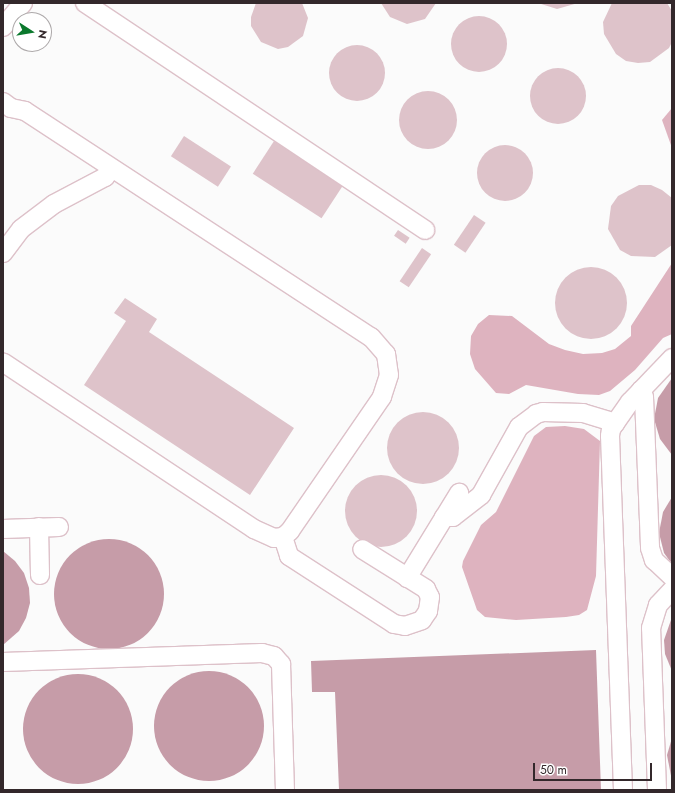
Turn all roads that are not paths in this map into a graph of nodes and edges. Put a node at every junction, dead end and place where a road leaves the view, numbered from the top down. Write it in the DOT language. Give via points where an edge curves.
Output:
graph roads {
  1 [pos="22,3"];
  2 [pos="85,3"];
  3 [pos="3,27"];
  4 [pos="3,102"];
  5 [pos="111,169"];
  6 [pos="425,230"];
  7 [pos="3,253"];
  8 [pos="672,358"];
  9 [pos="3,362"];
  10 [pos="641,390"];
  11 [pos="615,423"];
  12 [pos="458,493"];
  13 [pos="444,517"];
  14 [pos="59,527"];
  15 [pos="40,528"];
  16 [pos="3,529"];
  17 [pos="283,537"];
  18 [pos="362,549"];
  19 [pos="40,575"];
  20 [pos="672,577"];
  21 [pos="407,578"];
  22 [pos="672,590"];
  23 [pos="3,662"];
  24 [pos="285,790"];
  25 [pos="623,790"];
  26 [pos="657,790"];
  1 -- 3 [label="lane"];
  2 -- 6 [label="lane"];
  4 -- 5 [label="lane" via="11,108 25,111"];
  5 -- 7 [label="lane" via="105,178 54,204 21,229"];
  5 -- 17 [label="lane" via="371,336 386,354 389,375 382,397 290,531"];
  8 -- 10 [label="lane"];
  9 -- 17 [label="lane" via="254,529 274,538"];
  10 -- 11 [label="lane"];
  10 -- 20 [label="lane" via="644,397 650,548 654,560"];
  11 -- 13 [label="lane" via="582,413 536,414 519,427 480,495 453,517"];
  11 -- 25 [label="lane" via="610,436"];
  12 -- 13 [label="lane"];
  13 -- 21 [label="lane"];
  14 -- 15 [label="lane"];
  15 -- 16 [label="lane"];
  15 -- 19 [label="lane"];
  17 -- 21 [label="lane" via="289,556 394,624 405,626 422,620 428,611 430,597 426,589"];
  18 -- 21 [label="lane"];
  22 -- 26 [label="lane" via="658,605 651,628"];
  23 -- 24 [label="lane" via="262,653 274,656 281,664"];
}
